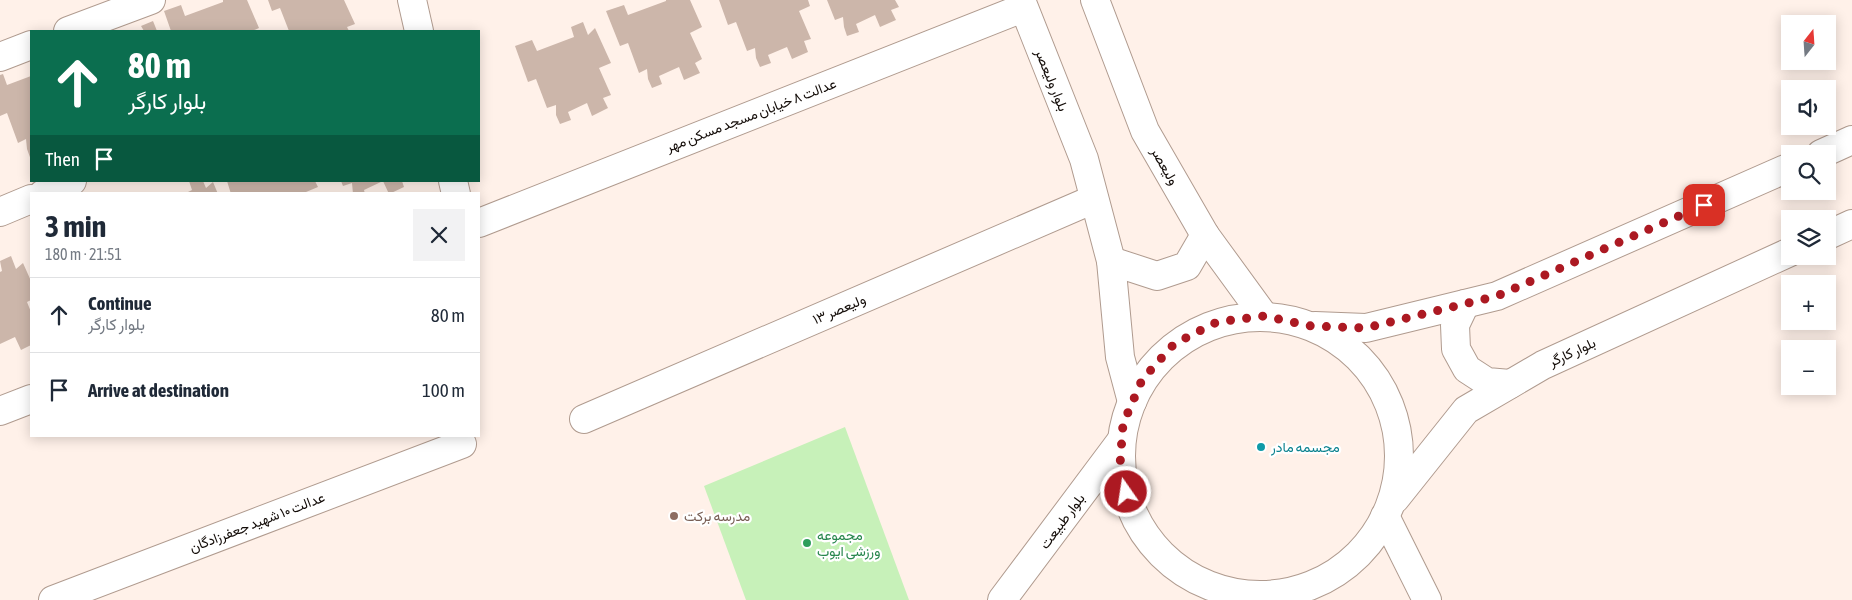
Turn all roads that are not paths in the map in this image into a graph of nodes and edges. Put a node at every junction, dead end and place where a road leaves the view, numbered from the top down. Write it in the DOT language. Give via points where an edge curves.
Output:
graph roads {
  1 [pos="151,0"];
  2 [pos="412,0"];
  3 [pos="1095,0"];
  4 [pos="1022,4"];
  5 [pos="71,30"];
  6 [pos="419,30"];
  7 [pos="30,45"];
  8 [pos="0,57"];
  9 [pos="1852,140"];
  10 [pos="1836,147"];
  11 [pos="1781,171"];
  12 [pos="70,182"];
  13 [pos="47,192"];
  14 [pos="30,199"];
  15 [pos="1094,199"];
  16 [pos="0,212"];
  17 [pos="480,223"];
  18 [pos="1852,224"];
  19 [pos="1836,231"];
  20 [pos="1204,235"];
  21 [pos="1781,256"];
  22 [pos="1111,261"];
  23 [pos="1465,304"];
  24 [pos="1264,316"];
  25 [pos="1311,326"];
  26 [pos="1510,384"];
  27 [pos="30,399"];
  28 [pos="1132,402"];
  29 [pos="0,412"];
  30 [pos="584,419"];
  31 [pos="1122,441"];
  32 [pos="462,444"];
  33 [pos="1389,509"];
  34 [pos="1249,597"];
  35 [pos="53,600"];
  36 [pos="1002,600"];
  37 [pos="1427,600"];
  1 -- 5 [label="main road"];
  2 -- 6 [label="main road"];
  3 -- 20 [label="main road, ولیعصر" via="1145,131"];
  4 -- 15 [label="main road, بلوار ولیعصر" via="1084,159"];
  4 -- 17 [label="main road, عدالت ۸ خیابان مسجد مسکن مهر"];
  7 -- 8 [label="main road"];
  9 -- 10 [label="main road"];
  11 -- 23 [label="main road" via="1497,296"];
  12 -- 13 [label="main road"];
  14 -- 16 [label="main road"];
  15 -- 22 [label="main road"];
  15 -- 30 [label="main road, ولیعصر ۱۳"];
  18 -- 19 [label="main road"];
  20 -- 22 [label="main road" via="1187,266 1157,276"];
  20 -- 24 [label="main road, ولیعصر"];
  21 -- 26 [label="main road, بلوار کارگر" via="1543,365"];
  22 -- 28 [label="main road" via="1120,357"];
  23 -- 25 [label="main road" via="1366,328"];
  23 -- 26 [label="main road" via="1455,325 1456,348 1467,369 1486,382"];
  24 -- 25 [label="main road"];
  24 -- 28 [label="main road" via="1217,322 1174,344 1142,380"];
  25 -- 33 [label="main road" via="1348,347 1377,379 1395,418 1401,460"];
  26 -- 33 [label="main road, بلوار کارگر" via="1466,410"];
  27 -- 29 [label="main road"];
  28 -- 31 [label="main road" via="1123,424"];
  31 -- 34 [label="main road" via="1120,465 1129,506 1150,542 1180,571 1218,589"];
  31 -- 36 [label="main road, بلوار طبیعت"];
  32 -- 35 [label="main road, عدالت ۱۰ شهید جعفرزادگان"];
  33 -- 34 [label="main road" via="1372,540 1341,570 1302,590"];
  33 -- 37 [label="main road"];
}
